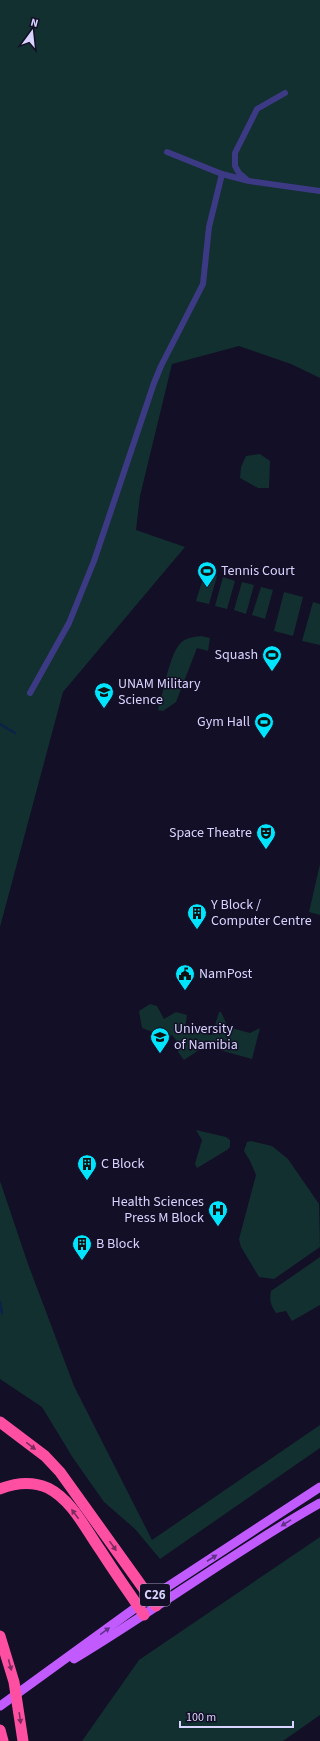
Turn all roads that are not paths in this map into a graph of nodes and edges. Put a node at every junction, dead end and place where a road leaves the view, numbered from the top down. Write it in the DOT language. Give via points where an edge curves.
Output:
graph roads {
  1 [pos="285,93"];
  2 [pos="167,152"];
  3 [pos="222,174"];
  4 [pos="249,181"];
  5 [pos="320,191"];
  6 [pos="30,693"];
  7 [pos="0,1422"];
  8 [pos="320,1487"];
  9 [pos="0,1489"];
  10 [pos="320,1503"];
  11 [pos="153,1602"];
  12 [pos="141,1611"];
  13 [pos="0,1636"];
  14 [pos="16,1694"];
  15 [pos="0,1706"];
  16 [pos="0,1730"];
  17 [pos="3,1741"];
  18 [pos="23,1741"];
  1 -- 4 [label="street" via="257,109 235,153 235,166"];
  2 -- 3 [label="street"];
  3 -- 4 [label="street"];
  3 -- 6 [label="street" via="209,227 203,284 158,371 94,561 69,623"];
  4 -- 5 [label="street"];
  7 -- 11 [label="highway, one-way" via="45,1456 60,1472"];
  11 -- 8 [label="main road, C26, one-way"];
  12 -- 9 [label="highway, one-way" via="62,1498 47,1488 34,1484 22,1483"];
  10 -- 11 [label="main road, C26, one-way"];
  11 -- 12 [label="main road, C26"];
  12 -- 14 [label="main road, C26" via="131,1625"];
  13 -- 14 [label="highway, one-way"];
  14 -- 15 [label="main road, C26"];
  14 -- 18 [label="highway, one-way"];
  16 -- 17 [label="highway"];
}
